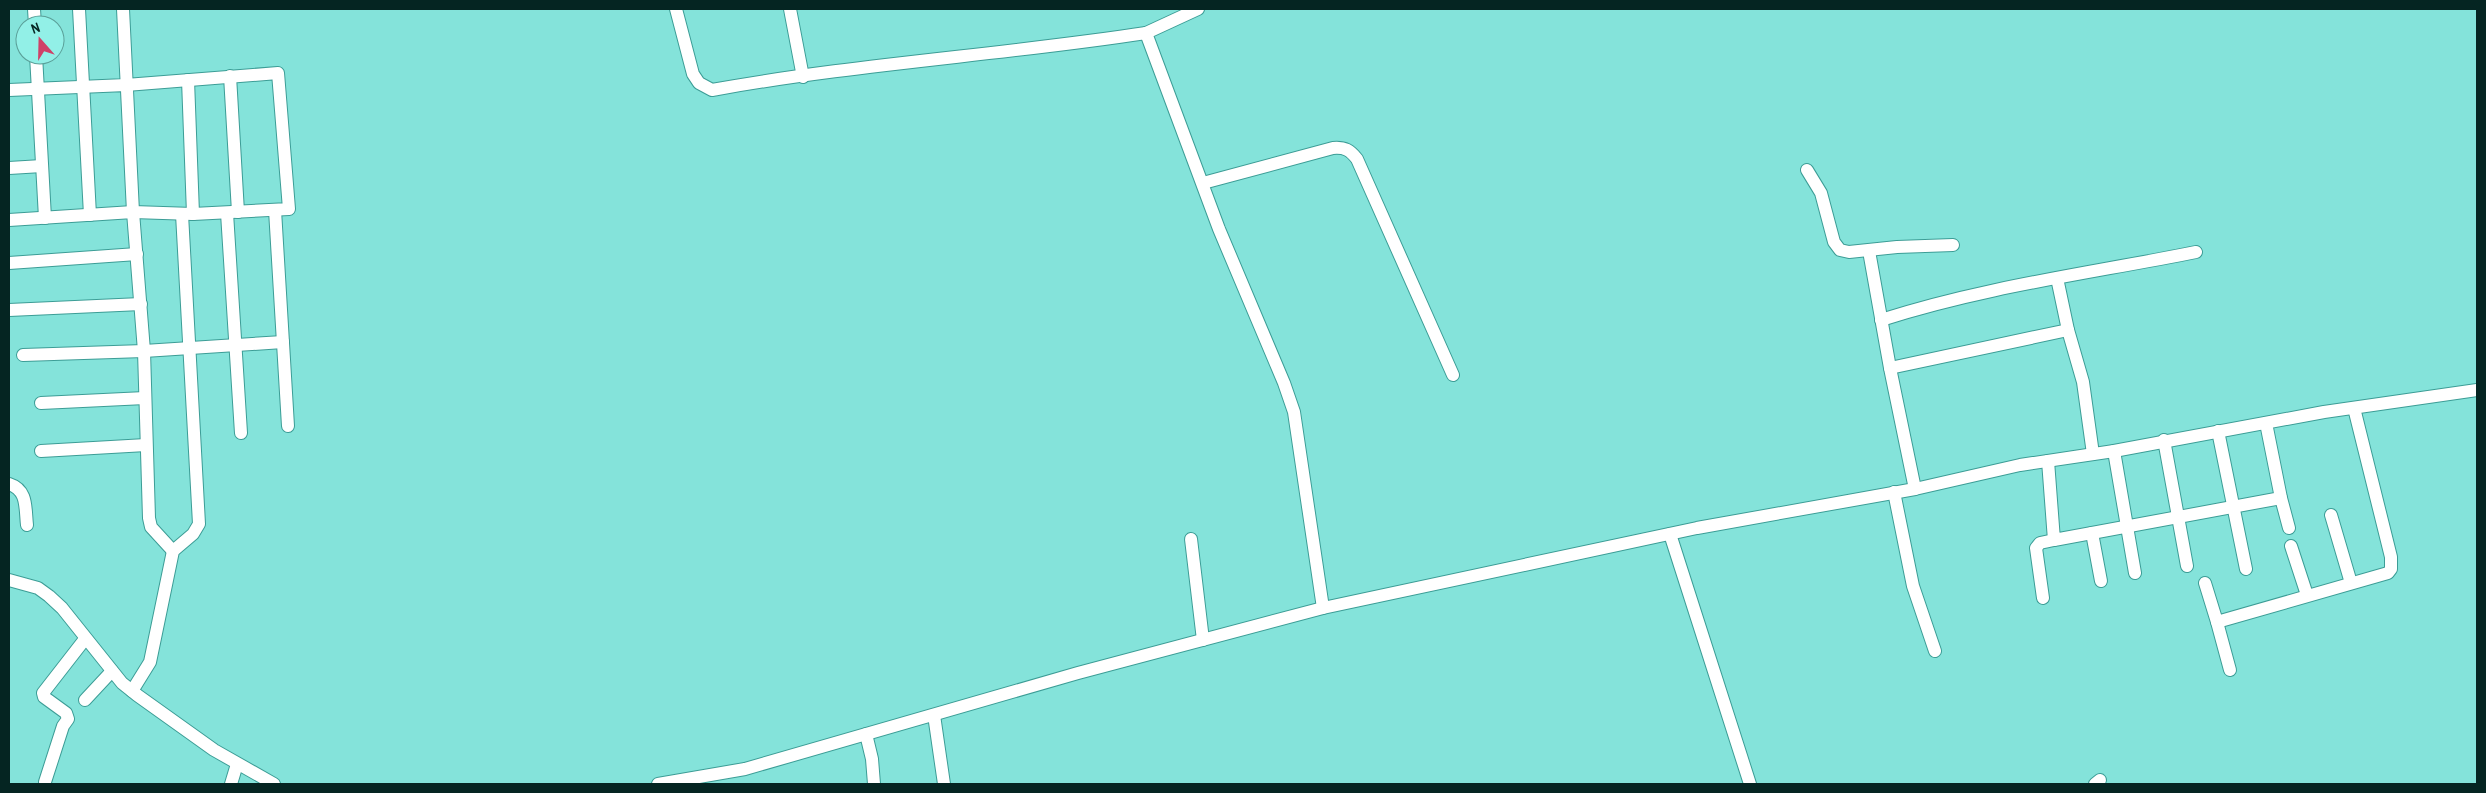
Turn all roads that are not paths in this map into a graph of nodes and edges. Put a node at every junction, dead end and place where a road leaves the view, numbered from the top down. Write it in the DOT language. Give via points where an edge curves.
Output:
graph roads {
  1 [pos="79,9"];
  2 [pos="123,9"];
  3 [pos="676,9"];
  4 [pos="790,9"];
  5 [pos="1198,9"];
  6 [pos="1146,33"];
  7 [pos="37,65"];
  8 [pos="230,76"];
  9 [pos="803,77"];
  10 [pos="188,80"];
  11 [pos="126,85"];
  12 [pos="83,86"];
  13 [pos="38,88"];
  14 [pos="9,90"];
  15 [pos="42,166"];
  16 [pos="9,168"];
  17 [pos="1807,170"];
  18 [pos="1204,183"];
  19 [pos="275,210"];
  20 [pos="133,212"];
  21 [pos="233,212"];
  22 [pos="187,214"];
  23 [pos="90,215"];
  24 [pos="45,218"];
  25 [pos="9,220"];
  26 [pos="1953,245"];
  27 [pos="1869,251"];
  28 [pos="2196,252"];
  29 [pos="137,254"];
  30 [pos="9,263"];
  31 [pos="2057,278"];
  32 [pos="141,304"];
  33 [pos="9,310"];
  34 [pos="1881,320"];
  35 [pos="2068,330"];
  36 [pos="283,342"];
  37 [pos="236,345"];
  38 [pos="190,347"];
  39 [pos="144,351"];
  40 [pos="23,355"];
  41 [pos="1890,368"];
  42 [pos="1453,375"];
  43 [pos="2477,390"];
  44 [pos="146,398"];
  45 [pos="41,403"];
  46 [pos="2354,408"];
  47 [pos="2266,423"];
  48 [pos="288,426"];
  49 [pos="2218,431"];
  50 [pos="241,433"];
  51 [pos="2164,440"];
  52 [pos="146,445"];
  53 [pos="41,451"];
  54 [pos="2114,451"];
  55 [pos="2093,454"];
  56 [pos="2048,460"];
  57 [pos="9,484"];
  58 [pos="1915,488"];
  59 [pos="1894,492"];
  60 [pos="2281,498"];
  61 [pos="2232,507"];
  62 [pos="2331,515"];
  63 [pos="2180,517"];
  64 [pos="27,525"];
  65 [pos="2127,528"];
  66 [pos="2289,528"];
  67 [pos="2092,533"];
  68 [pos="1670,534"];
  69 [pos="1191,539"];
  70 [pos="2054,540"];
  71 [pos="2291,546"];
  72 [pos="173,551"];
  73 [pos="2187,566"];
  74 [pos="2246,569"];
  75 [pos="2134,573"];
  76 [pos="9,580"];
  77 [pos="2101,581"];
  78 [pos="2205,583"];
  79 [pos="2351,583"];
  80 [pos="2307,595"];
  81 [pos="2043,598"];
  82 [pos="1323,608"];
  83 [pos="2217,622"];
  84 [pos="85,639"];
  85 [pos="1203,640"];
  86 [pos="1935,651"];
  87 [pos="2230,670"];
  88 [pos="112,671"];
  89 [pos="132,691"];
  90 [pos="85,700"];
  91 [pos="934,714"];
  92 [pos="866,734"];
  93 [pos="237,764"];
  94 [pos="45,782"];
  95 [pos="231,784"];
  96 [pos="274,784"];
  97 [pos="658,784"];
  98 [pos="874,784"];
  99 [pos="944,784"];
  100 [pos="1750,784"];
  1 -- 12 [label="street"];
  2 -- 11 [label="street"];
  3 -- 9 [label="street" via="694,74 705,87 712,90"];
  4 -- 9 [label="street"];
  5 -- 6 [label="street"];
  6 -- 9 [label="street"];
  6 -- 18 [label="street"];
  7 -- 13 [label="street"];
  8 -- 10 [label="street"];
  8 -- 19 [label="street" via="278,73 289,209"];
  8 -- 21 [label="street"];
  10 -- 11 [label="street"];
  10 -- 22 [label="street"];
  11 -- 12 [label="street"];
  11 -- 20 [label="street"];
  12 -- 13 [label="street"];
  12 -- 23 [label="street"];
  13 -- 14 [label="street"];
  13 -- 15 [label="street"];
  15 -- 16 [label="street"];
  15 -- 24 [label="street"];
  17 -- 27 [label="street" via="1821,193 1837,248 1849,252"];
  18 -- 42 [label="street" via="1333,148 1349,150 1357,159"];
  18 -- 82 [label="street" via="1226,247 1294,412"];
  19 -- 21 [label="street"];
  19 -- 36 [label="street"];
  20 -- 22 [label="street"];
  20 -- 23 [label="street"];
  20 -- 29 [label="street"];
  21 -- 22 [label="street"];
  21 -- 37 [label="street"];
  22 -- 38 [label="street"];
  23 -- 24 [label="street"];
  24 -- 25 [label="street"];
  26 -- 27 [label="street" via="1897,246"];
  27 -- 34 [label="street"];
  28 -- 31 [label="street"];
  29 -- 30 [label="street"];
  29 -- 32 [label="street"];
  31 -- 34 [label="street" via="1974,294"];
  31 -- 35 [label="street"];
  32 -- 33 [label="street"];
  32 -- 39 [label="street"];
  34 -- 41 [label="street"];
  35 -- 41 [label="street"];
  35 -- 55 [label="street" via="2083,382"];
  36 -- 37 [label="street"];
  36 -- 48 [label="street"];
  37 -- 38 [label="street"];
  37 -- 50 [label="street"];
  38 -- 39 [label="street"];
  38 -- 72 [label="street" via="199,524 193,534"];
  39 -- 40 [label="street"];
  39 -- 44 [label="street"];
  41 -- 58 [label="street"];
  43 -- 46 [label="street"];
  44 -- 45 [label="street"];
  44 -- 52 [label="street"];
  46 -- 47 [label="street"];
  46 -- 79 [label="street" via="2392,563 2388,574"];
  47 -- 49 [label="street"];
  47 -- 60 [label="street"];
  49 -- 51 [label="street"];
  49 -- 61 [label="street"];
  51 -- 54 [label="street"];
  51 -- 63 [label="street"];
  52 -- 53 [label="street"];
  52 -- 72 [label="street" via="150,524"];
  54 -- 55 [label="street"];
  54 -- 65 [label="street"];
  55 -- 56 [label="street"];
  56 -- 58 [label="street"];
  56 -- 70 [label="street"];
  57 -- 64 [label="street" via="22,492"];
  58 -- 59 [label="street"];
  59 -- 68 [label="street"];
  59 -- 86 [label="street" via="1913,586"];
  60 -- 61 [label="street"];
  60 -- 66 [label="street"];
  61 -- 63 [label="street"];
  61 -- 74 [label="street"];
  62 -- 79 [label="street"];
  63 -- 65 [label="street"];
  63 -- 73 [label="street"];
  65 -- 67 [label="street"];
  65 -- 75 [label="street"];
  67 -- 70 [label="street"];
  67 -- 77 [label="street"];
  68 -- 82 [label="street"];
  68 -- 100 [label="street"];
  69 -- 85 [label="street"];
  70 -- 81 [label="street" via="2040,543 2036,548"];
  71 -- 80 [label="street"];
  72 -- 89 [label="street" via="148,666"];
  76 -- 84 [label="street" via="38,588 49,596"];
  78 -- 83 [label="street"];
  79 -- 80 [label="street"];
  80 -- 83 [label="street"];
  82 -- 85 [label="street"];
  83 -- 87 [label="street"];
  84 -- 88 [label="street"];
  84 -- 94 [label="street" via="43,693 66,713 68,719"];
  85 -- 91 [label="street"];
  88 -- 89 [label="street"];
  88 -- 90 [label="street"];
  89 -- 93 [label="street"];
  91 -- 92 [label="street"];
  91 -- 99 [label="street"];
  92 -- 97 [label="street" via="745,769"];
  92 -- 98 [label="street"];
  93 -- 95 [label="street"];
  93 -- 96 [label="street"];
}
